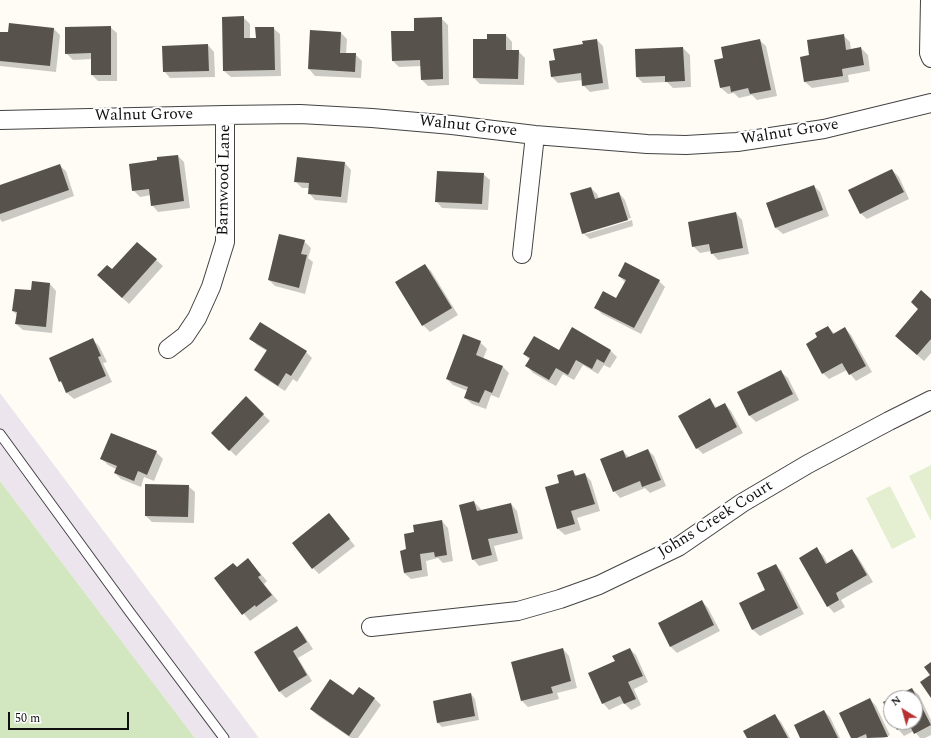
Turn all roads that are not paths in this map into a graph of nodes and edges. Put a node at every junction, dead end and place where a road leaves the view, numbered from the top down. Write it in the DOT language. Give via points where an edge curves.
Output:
graph roads {
  1 [pos="930,0"];
  2 [pos="931,58"];
  3 [pos="931,103"];
  4 [pos="226,115"];
  5 [pos="0,120"];
  6 [pos="535,135"];
  7 [pos="522,254"];
  8 [pos="168,349"];
  9 [pos="931,400"];
  10 [pos="0,434"];
  11 [pos="372,627"];
  12 [pos="224,738"];
  1 -- 2 [label="street"];
  3 -- 6 [label="street, Walnut Grove" via="824,129 737,142 647,144"];
  4 -- 5 [label="street, Walnut Grove"];
  4 -- 6 [label="street, Walnut Grove" via="300,114 372,118"];
  4 -- 8 [label="street, Barnwood Lane" via="225,242 198,318 185,336"];
  6 -- 7 [label="street"];
  9 -- 11 [label="street, Johns Creek Court" via="808,464 742,503 678,547 599,585 518,611"];
  10 -- 12 [label="lane"];
}
